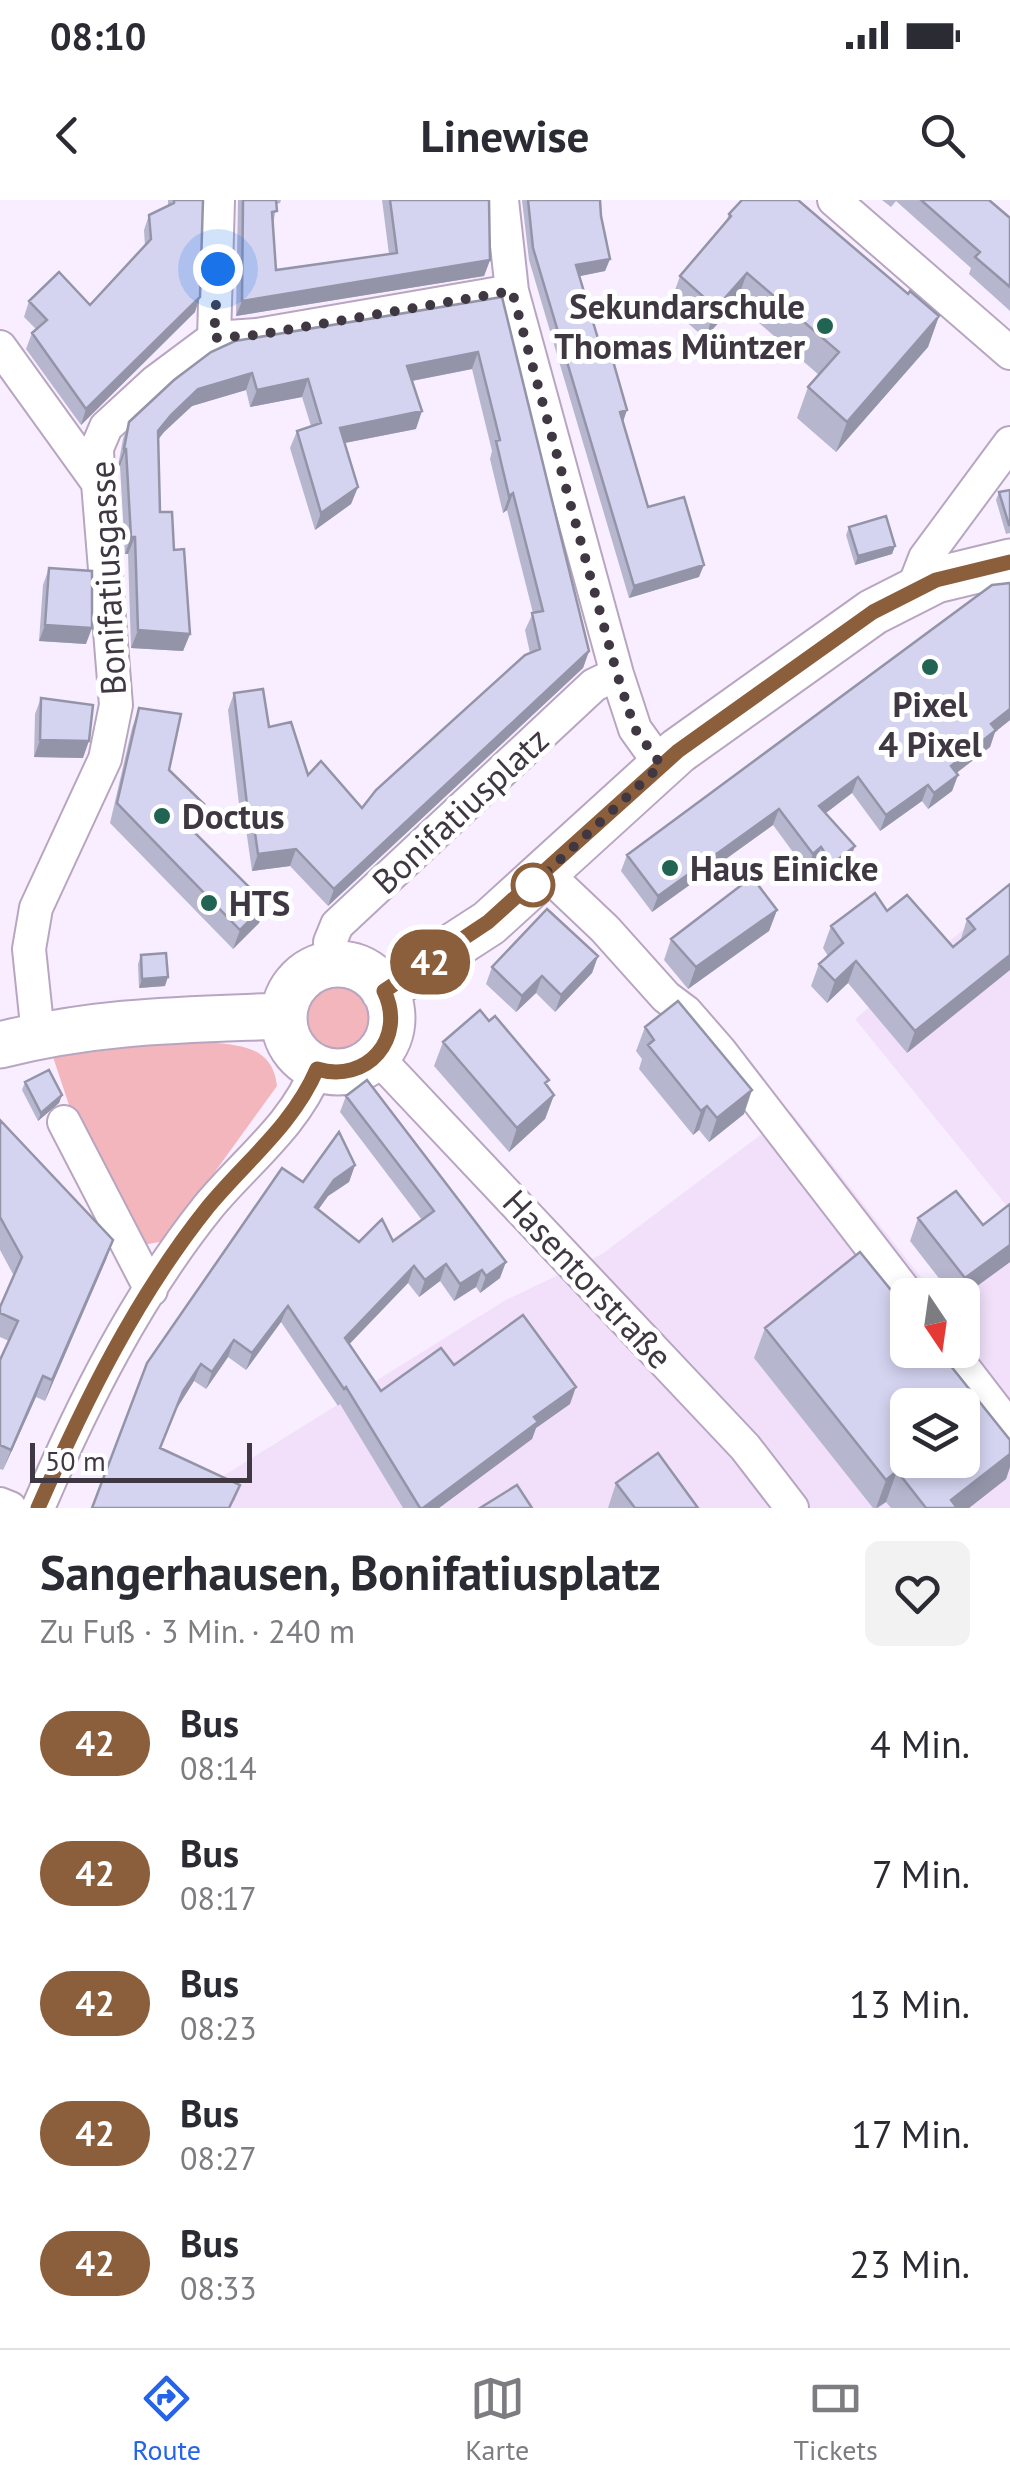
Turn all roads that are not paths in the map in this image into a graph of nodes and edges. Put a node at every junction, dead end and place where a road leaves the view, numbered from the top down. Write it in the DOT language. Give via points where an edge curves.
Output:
graph roads {
  1 [pos="218,200"];
  2 [pos="502,200"];
  3 [pos="834,200"];
  4 [pos="512,291"];
  5 [pos="214,338"];
  6 [pos="0,347"];
  7 [pos="1010,353"];
  8 [pos="1010,444"];
  9 [pos="98,483"];
  10 [pos="1010,562"];
  11 [pos="913,589"];
  12 [pos="617,674"];
  13 [pos="661,765"];
  14 [pos="546,873"];
  15 [pos="332,964"];
  16 [pos="384,991"];
  17 [pos="284,1016"];
  18 [pos="19,1040"];
  19 [pos="376,1056"];
  20 [pos="317,1069"];
  21 [pos="64,1122"];
  22 [pos="895,1278"];
  23 [pos="151,1290"];
  24 [pos="964,1368"];
  25 [pos="1010,1428"];
  26 [pos="0,1504"];
  27 [pos="10,1508"];
  28 [pos="38,1508"];
  29 [pos="792,1508"];
  1 -- 5 [label="street"];
  2 -- 4 [label="street"];
  3 -- 7 [label="street"];
  4 -- 5 [label="street"];
  4 -- 12 [label="street"];
  5 -- 9 [label="street, Bonifatiusgasse" via="106,427"];
  6 -- 9 [label="street"];
  8 -- 11 [label="street" via="925,558"];
  9 -- 18 [label="street, Bonifatiusgasse" via="116,705 105,759 36,908"];
  10 -- 11 [label="street"];
  11 -- 13 [label="street"];
  12 -- 13 [label="street" via="635,729"];
  12 -- 15 [label="street, Bonifatiusplatz" via="594,685 337,925"];
  13 -- 14 [label="street"];
  14 -- 16 [label="street" via="468,938"];
  14 -- 22 [label="street" via="720,1051"];
  15 -- 16 [label="street" via="362,970"];
  15 -- 17 [label="street" via="297,982"];
  16 -- 19 [label="street" via="392,1025"];
  17 -- 18 [label="street" via="163,1018"];
  17 -- 20 [label="street" via="294,1052"];
  19 -- 20 [label="street" via="348,1072"];
  19 -- 29 [label="street, Hasentorstraße" via="745,1447"];
  20 -- 23 [label="street" via="279,1132 208,1207"];
  21 -- 23 [label="street"];
  23 -- 28 [label="street" via="79,1414"];
  24 -- 25 [label="street"];
  26 -- 27 [label="street"];
}
